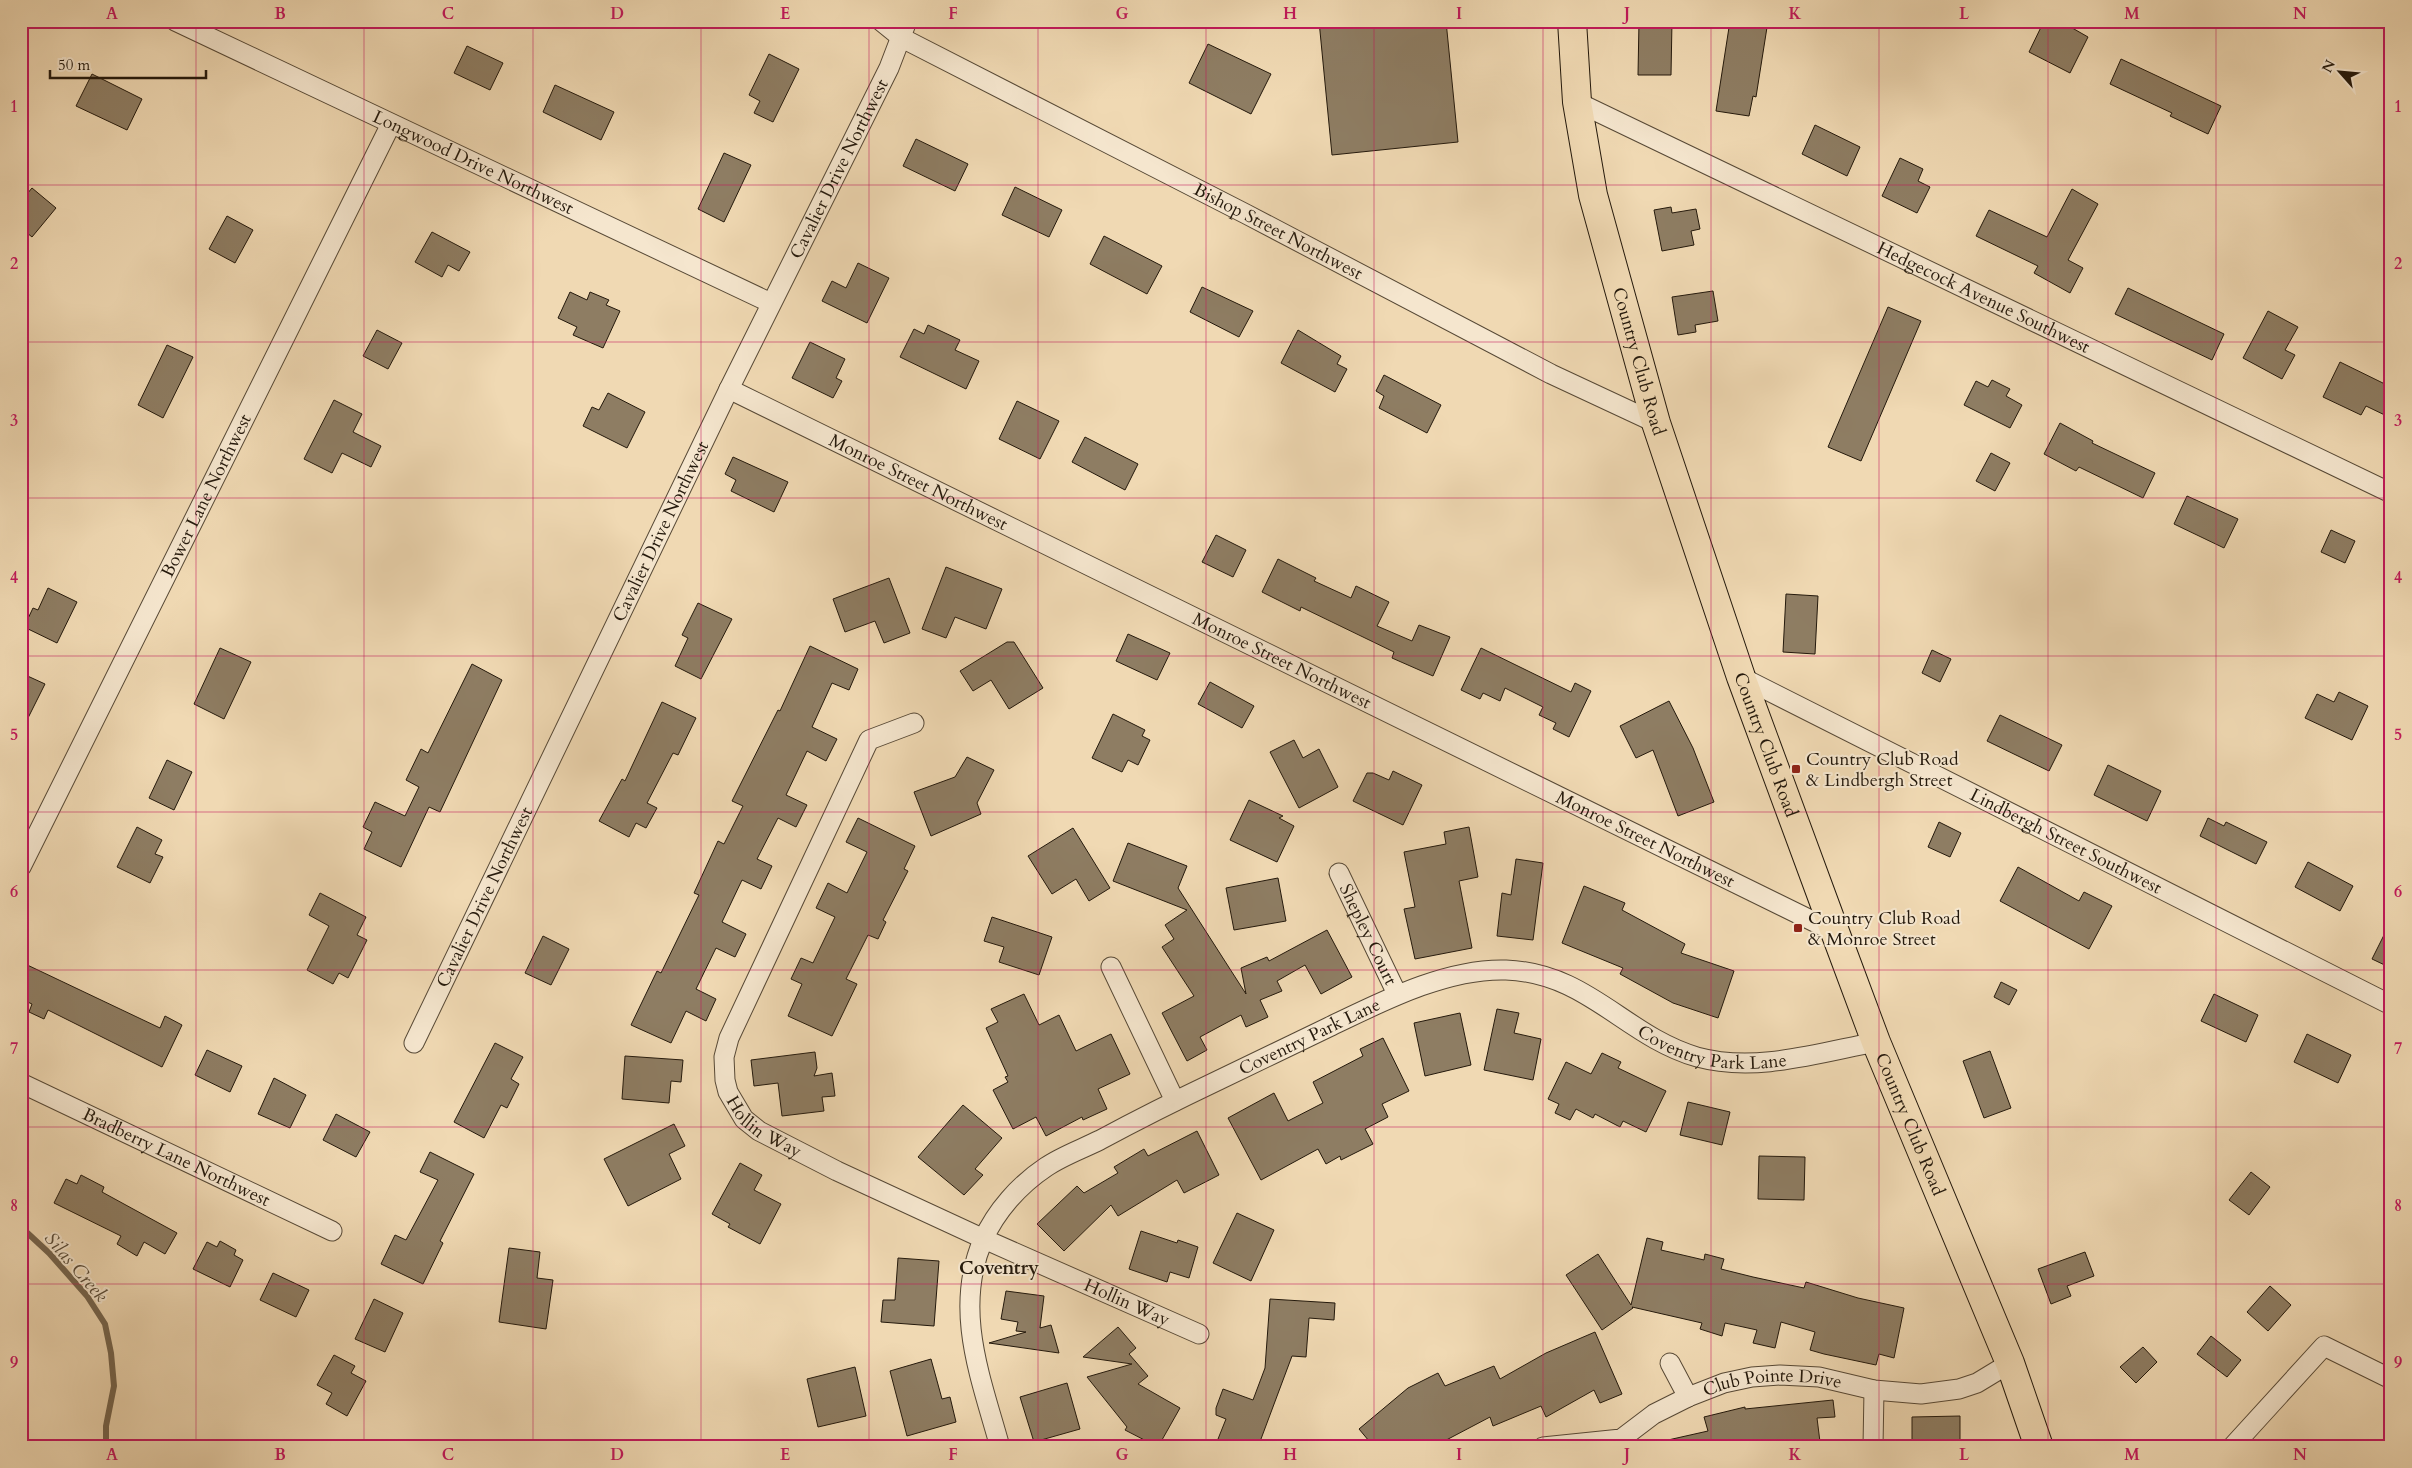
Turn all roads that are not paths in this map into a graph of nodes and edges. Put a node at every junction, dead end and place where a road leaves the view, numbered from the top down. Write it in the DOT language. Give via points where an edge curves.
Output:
graph roads {
  1 [pos="175,21"];
  2 [pos="881,21"];
  3 [pos="1572,21"];
  4 [pos="905,30"];
  5 [pos="1576,102"];
  6 [pos="391,124"];
  7 [pos="771,303"];
  8 [pos="729,389"];
  9 [pos="1656,423"];
  10 [pos="2391,493"];
  11 [pos="1741,677"];
  12 [pos="914,724"];
  13 [pos="21,867"];
  14 [pos="1339,873"];
  15 [pos="1835,932"];
  16 [pos="1111,967"];
  17 [pos="1397,994"];
  18 [pos="2391,1005"];
  19 [pos="1876,1042"];
  20 [pos="414,1043"];
  21 [pos="21,1083"];
  22 [pos="1175,1101"];
  23 [pos="332,1230"];
  24 [pos="984,1239"];
  25 [pos="1199,1334"];
  26 [pos="1670,1363"];
  27 [pos="2010,1363"];
  28 [pos="2391,1379"];
  29 [pos="1874,1390"];
  30 [pos="1688,1396"];
  31 [pos="1622,1443"];
  32 [pos="1000,1447"];
  33 [pos="1543,1447"];
  34 [pos="1873,1447"];
  35 [pos="2039,1447"];
  36 [pos="2232,1447"];
  1 -- 6 [label="street, Longwood Drive Northwest"];
  2 -- 4 [label="street, Bishop Street Northwest"];
  3 -- 5 [label="main road, Country Club Road"];
  4 -- 7 [label="street, Cavalier Drive Northwest"];
  4 -- 9 [label="street, Bishop Street Northwest" via="1551,374"];
  5 -- 9 [label="main road, Country Club Road" via="1593,196"];
  5 -- 10 [label="street, Hedgecock Avenue Southwest"];
  6 -- 7 [label="street, Longwood Drive Northwest"];
  6 -- 13 [label="street, Bower Lane Northwest"];
  7 -- 8 [label="street, Cavalier Drive Northwest"];
  8 -- 15 [label="street, Monroe Street Northwest"];
  8 -- 20 [label="street, Cavalier Drive Northwest"];
  9 -- 11 [label="main road, Country Club Road"];
  11 -- 15 [label="main road, Country Club Road"];
  11 -- 18 [label="street, Lindbergh Street Southwest"];
  12 -- 24 [label="street, Hollin Way" via="869,740 729,1038 724,1057 725,1080 733,1104 759,1131"];
  14 -- 17 [label="street, Shepley Court"];
  15 -- 19 [label="main road, Country Club Road"];
  16 -- 22 [label="street"];
  17 -- 19 [label="street, Coventry Park Lane" via="1477,972 1534,973 1562,981 1587,994 1659,1042 1695,1056 1723,1062 1752,1064"];
  17 -- 22 [label="street, Coventry Park Lane"];
  19 -- 27 [label="main road, Country Club Road"];
  21 -- 23 [label="street, Bradberry Lane Northwest"];
  22 -- 24 [label="street, Coventry Park Lane" via="1047,1167 1024,1184 1004,1206"];
  24 -- 25 [label="street, Hollin Way"];
  24 -- 32 [label="street, Coventry Park Lane" via="973,1270 969,1323 973,1352"];
  26 -- 30 [label="street"];
  27 -- 29 [label="street, Club Pointe Drive" via="1977,1383 1959,1389 1921,1394"];
  27 -- 35 [label="main road, Country Club Road"];
  28 -- 36 [label="street" via="2324,1346"];
  29 -- 30 [label="street, Club Pointe Drive" via="1818,1377 1780,1375 1724,1383"];
  29 -- 34 [label="street"];
  30 -- 31 [label="street, Club Pointe Drive" via="1654,1414"];
  31 -- 33 [label="street, Club Pointe Drive"];
}
